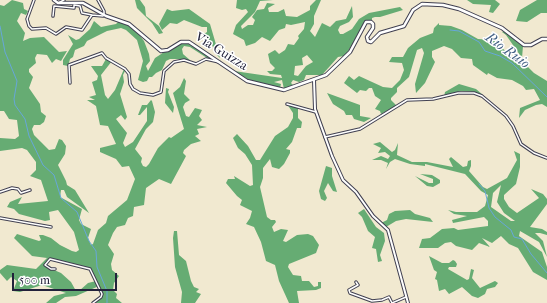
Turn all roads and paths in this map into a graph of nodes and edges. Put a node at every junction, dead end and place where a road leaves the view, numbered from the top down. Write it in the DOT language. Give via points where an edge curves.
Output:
graph roads {
  1 [pos="34,0"];
  2 [pos="54,0"];
  3 [pos="64,0"];
  4 [pos="98,0"];
  5 [pos="58,3"];
  6 [pos="74,4"];
  7 [pos="92,15"];
  8 [pos="105,15"];
  9 [pos="53,16"];
  10 [pos="547,38"];
  11 [pos="220,62"];
  12 [pos="314,80"];
  13 [pos="70,83"];
  14 [pos="287,104"];
  15 [pos="316,112"];
  16 [pos="324,137"];
  17 [pos="547,158"];
  18 [pos="30,190"];
  19 [pos="0,192"];
  20 [pos="0,218"];
  21 [pos="51,227"];
  22 [pos="54,269"];
  23 [pos="356,282"];
  24 [pos="406,297"];
  25 [pos="93,303"];
  26 [pos="408,303"];
  1 -- 7 [label="street" via="27,19 28,26 32,29 46,28 56,34 66,27 82,30"];
  2 -- 5 [label="main road"];
  3 -- 5 [label="street"];
  4 -- 8 [label="street"];
  5 -- 6 [label="main road, Via Guizza"];
  6 -- 7 [label="street" via="80,6 82,13"];
  6 -- 8 [label="main road, Via Guizza" via="83,3"];
  6 -- 9 [label="street" via="74,8 54,6"];
  7 -- 8 [label="street"];
  8 -- 11 [label="main road, Via Guizza" via="132,26 158,50 166,51 186,42"];
  10 -- 12 [label="main road, Via Guizza" via="542,38 531,45 524,45 502,28 459,9 422,4 413,10 404,26 380,33 371,42 367,37 373,24 366,22 348,55 324,76"];
  11 -- 12 [label="main road, Via Guizza" via="251,82 284,90"];
  11 -- 13 [label="street" via="206,59 195,65 183,59 174,62 164,70 161,92 153,95 133,89 125,69 102,53 69,65"];
  12 -- 15 [label="street"];
  14 -- 15 [label="street"];
  15 -- 16 [label="street"];
  16 -- 17 [label="street" via="360,129 407,100 474,93 482,96 506,116 521,144"];
  16 -- 24 [label="street" via="341,176 373,216 388,230"];
  18 -- 19 [label="street" via="21,193 18,189 12,188"];
  20 -- 21 [label="street"];
  22 -- 25 [label="street" via="46,266 49,260 90,269 102,294"];
  23 -- 24 [label="street" via="358,285 350,290 350,293 372,301 389,297 392,303"];
  24 -- 26 [label="street"];
}
